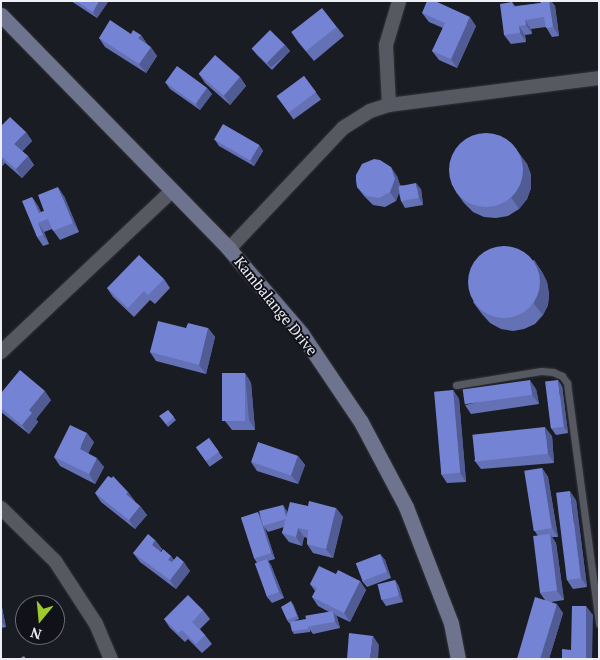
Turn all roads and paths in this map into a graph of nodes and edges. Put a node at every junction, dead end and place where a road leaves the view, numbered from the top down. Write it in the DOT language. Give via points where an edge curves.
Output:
graph roads {
  1 [pos="399,1"];
  2 [pos="1,15"];
  3 [pos="599,78"];
  4 [pos="389,105"];
  5 [pos="171,192"];
  6 [pos="229,249"];
  7 [pos="1,352"];
  8 [pos="456,385"];
  9 [pos="1,508"];
  10 [pos="599,624"];
  11 [pos="111,659"];
  12 [pos="458,659"];
  1 -- 4 [label="street" via="386,45"];
  2 -- 5 [label="street, Kambalange Drive"];
  3 -- 4 [label="street"];
  4 -- 6 [label="street" via="370,111 343,128"];
  5 -- 6 [label="street, Kambalange Drive"];
  5 -- 7 [label="street"];
  6 -- 12 [label="street, Kambalange Drive" via="302,333 361,422 410,515 450,624"];
  8 -- 10 [label="lane" via="541,370 562,376 567,383"];
  9 -- 11 [label="street" via="54,561 96,624"];
}
